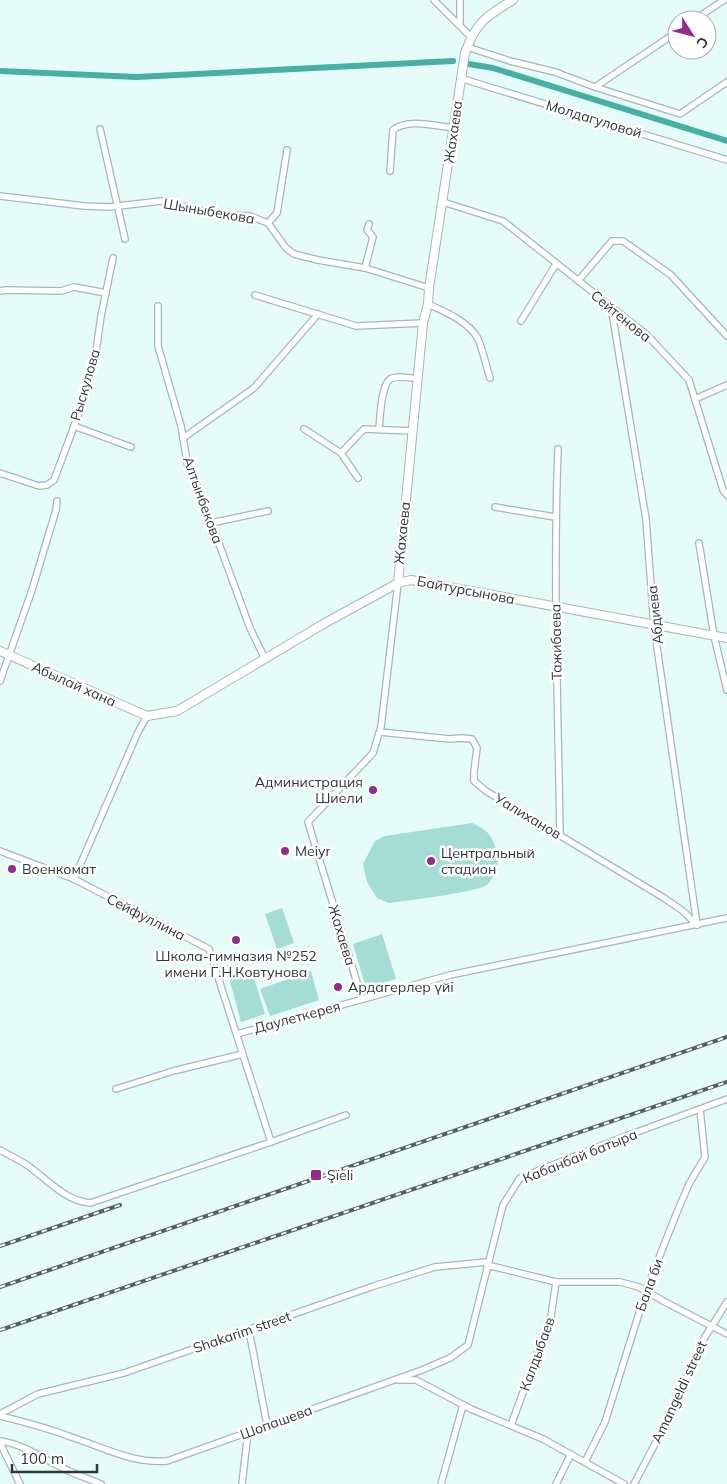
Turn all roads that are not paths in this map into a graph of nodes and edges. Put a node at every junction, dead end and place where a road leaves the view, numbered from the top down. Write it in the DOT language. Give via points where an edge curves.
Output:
graph roads {
  1 [pos="434,0"];
  2 [pos="460,0"];
  3 [pos="513,0"];
  4 [pos="724,0"];
  5 [pos="709,10"];
  6 [pos="460,24"];
  7 [pos="470,36"];
  8 [pos="667,39"];
  9 [pos="466,50"];
  10 [pos="460,77"];
  11 [pos="727,82"];
  12 [pos="595,87"];
  13 [pos="453,128"];
  14 [pos="100,129"];
  15 [pos="287,150"];
  16 [pos="727,160"];
  17 [pos="390,171"];
  18 [pos="0,196"];
  19 [pos="443,202"];
  20 [pos="118,206"];
  21 [pos="268,223"];
  22 [pos="368,224"];
  23 [pos="125,239"];
  24 [pos="113,258"];
  25 [pos="556,264"];
  26 [pos="365,268"];
  27 [pos="578,281"];
  28 [pos="429,288"];
  29 [pos="0,291"];
  30 [pos="106,293"];
  31 [pos="255,295"];
  32 [pos="428,304"];
  33 [pos="158,306"];
  34 [pos="611,306"];
  35 [pos="318,314"];
  36 [pos="521,321"];
  37 [pos="424,323"];
  38 [pos="727,336"];
  39 [pos="490,378"];
  40 [pos="418,379"];
  41 [pos="727,385"];
  42 [pos="694,399"];
  43 [pos="74,426"];
  44 [pos="304,429"];
  45 [pos="379,430"];
  46 [pos="413,431"];
  47 [pos="183,438"];
  48 [pos="131,448"];
  49 [pos="558,449"];
  50 [pos="341,453"];
  51 [pos="0,473"];
  52 [pos="358,478"];
  53 [pos="727,495"];
  54 [pos="57,500"];
  55 [pos="495,507"];
  56 [pos="268,511"];
  57 [pos="555,517"];
  58 [pos="211,523"];
  59 [pos="699,543"];
  60 [pos="398,583"];
  61 [pos="555,607"];
  62 [pos="654,626"];
  63 [pos="714,636"];
  64 [pos="727,638"];
  65 [pos="0,651"];
  66 [pos="10,656"];
  67 [pos="266,659"];
  68 [pos="0,681"];
  69 [pos="727,690"];
  70 [pos="147,716"];
  71 [pos="380,732"];
  72 [pos="560,836"];
  73 [pos="0,851"];
  74 [pos="74,880"];
  75 [pos="727,918"];
  76 [pos="697,925"];
  77 [pos="362,999"];
  78 [pos="237,1034"];
  79 [pos="243,1054"];
  80 [pos="116,1089"];
  81 [pos="727,1099"];
  82 [pos="700,1109"];
  83 [pos="346,1115"];
  84 [pos="271,1142"];
  85 [pos="0,1150"];
  86 [pos="487,1264"];
  87 [pos="556,1282"];
  88 [pos="646,1291"];
  89 [pos="727,1302"];
  90 [pos="712,1326"];
  91 [pos="249,1330"];
  92 [pos="727,1334"];
  93 [pos="391,1380"];
  94 [pos="464,1405"];
  95 [pos="0,1415"];
  96 [pos="267,1425"];
  97 [pos="511,1425"];
  98 [pos="248,1432"];
  99 [pos="0,1442"];
  100 [pos="571,1454"];
  101 [pos="585,1462"];
  102 [pos="20,1484"];
  103 [pos="100,1484"];
  104 [pos="242,1484"];
  105 [pos="440,1484"];
  106 [pos="556,1484"];
  107 [pos="624,1484"];
  108 [pos="634,1484"];
  1 -- 6 [label="street"];
  2 -- 6 [label="street"];
  3 -- 7 [label="main road" via="489,14"];
  4 -- 5 [label="street"];
  6 -- 7 [label="street"];
  7 -- 9 [label="main road, Жахаева"];
  8 -- 12 [label="street"];
  9 -- 10 [label="main road, Жахаева"];
  9 -- 12 [label="street" via="555,72"];
  10 -- 13 [label="main road, Жахаева"];
  10 -- 16 [label="street, Молдагуловой"];
  11 -- 12 [label="street" via="680,114"];
  13 -- 17 [label="street" via="429,124 398,126 393,130"];
  13 -- 19 [label="main road, Жахаева"];
  14 -- 20 [label="street"];
  15 -- 21 [label="street" via="277,213"];
  18 -- 20 [label="street, Шыныбекова" via="84,206"];
  19 -- 25 [label="street, Сейтенова" via="503,221"];
  19 -- 28 [label="main road, Жахаева"];
  20 -- 21 [label="street, Шыныбекова" via="161,201 215,214 250,216"];
  20 -- 23 [label="street"];
  21 -- 26 [label="street, Шыныбекова" via="294,254"];
  22 -- 26 [label="street" via="367,230 372,237"];
  24 -- 30 [label="street, Рыскулова"];
  25 -- 27 [label="street, Сейтенова"];
  25 -- 36 [label="street"];
  26 -- 28 [label="street, Шыныбекова"];
  27 -- 34 [label="street, Сейтенова"];
  27 -- 38 [label="street" via="612,241 623,241 671,275"];
  28 -- 32 [label="main road, Жахаева"];
  29 -- 30 [label="street" via="60,291 74,287"];
  30 -- 43 [label="street, Рыскулова" via="95,359"];
  31 -- 35 [label="street"];
  32 -- 37 [label="main road, Жахаева"];
  32 -- 39 [label="street" via="451,315 478,338"];
  33 -- 47 [label="street, Алтынбекова" via="158,346"];
  34 -- 42 [label="street, Сейтенова" via="648,335 688,380"];
  34 -- 62 [label="street, Абдиева" via="646,519"];
  35 -- 37 [label="street" via="356,326"];
  35 -- 47 [label="street" via="254,388"];
  37 -- 40 [label="main road, Жахаева"];
  40 -- 45 [label="street" via="390,379 384,387"];
  40 -- 46 [label="main road, Жахаева"];
  41 -- 42 [label="street"];
  42 -- 53 [label="street, Сейтенова"];
  43 -- 48 [label="street"];
  43 -- 51 [label="street, Рыскулова" via="54,480 47,485 39,486"];
  44 -- 50 [label="street"];
  45 -- 46 [label="street"];
  45 -- 50 [label="street" via="364,429"];
  46 -- 60 [label="main road, Жахаева"];
  47 -- 58 [label="street, Алтынбекова" via="188,467"];
  49 -- 57 [label="street, Тажибаева"];
  50 -- 52 [label="street"];
  54 -- 66 [label="street" via="35,582"];
  55 -- 57 [label="street"];
  56 -- 58 [label="street"];
  57 -- 61 [label="street, Тажибаева"];
  58 -- 67 [label="street, Алтынбекова" via="250,628"];
  59 -- 63 [label="street"];
  60 -- 61 [label="main road, Байтурсынова" via="411,580"];
  60 -- 67 [label="main road, Байтурсынова"];
  60 -- 71 [label="street, Жахаева"];
  61 -- 62 [label="main road, Байтурсынова"];
  61 -- 72 [label="street, Тажибаева"];
  62 -- 63 [label="main road, Байтурсынова"];
  62 -- 76 [label="street, Абдиева"];
  63 -- 64 [label="main road, Байтурсынова"];
  63 -- 69 [label="street"];
  65 -- 66 [label="main road, Абылай хана"];
  66 -- 68 [label="street"];
  66 -- 70 [label="main road, Абылай хана"];
  67 -- 70 [label="main road, Байтурсынова" via="177,711"];
  70 -- 74 [label="street"];
  71 -- 72 [label="street, Уалиханов" via="472,739 477,748 474,781"];
  71 -- 77 [label="street, Жахаева" via="373,753 308,822"];
  72 -- 76 [label="street, Уалиханов" via="664,898"];
  73 -- 74 [label="street, Сейфуллина"];
  74 -- 78 [label="street, Сейфуллина" via="209,949"];
  75 -- 76 [label="street, Даулеткерея"];
  76 -- 77 [label="street, Даулеткерея" via="450,975"];
  77 -- 78 [label="street, Даулеткерея"];
  78 -- 79 [label="street, Даулеткерея"];
  79 -- 80 [label="street"];
  79 -- 84 [label="street, Даулеткерея"];
  81 -- 82 [label="street, Кабанбай батыра"];
  82 -- 86 [label="street, Кабанбай батыра" via="520,1178 503,1205"];
  82 -- 88 [label="street, Бала би" via="706,1157 689,1184"];
  83 -- 84 [label="street"];
  84 -- 85 [label="street" via="90,1203 68,1196 27,1165"];
  86 -- 87 [label="street, Shakarim street"];
  86 -- 91 [label="street, Shakarim street" via="435,1267"];
  86 -- 93 [label="street, Шопашева" via="468,1345 450,1358"];
  87 -- 88 [label="street, Shakarim street" via="620,1282"];
  87 -- 97 [label="street, Калдыбаев" via="551,1316"];
  88 -- 90 [label="street, Shakarim street"];
  88 -- 101 [label="street, Бала би" via="605,1422"];
  89 -- 90 [label="street, Amangeldi street"];
  90 -- 92 [label="street, Shakarim street"];
  90 -- 108 [label="street, Amangeldi street"];
  91 -- 95 [label="street, Shakarim street" via="124,1373 38,1394"];
  91 -- 96 [label="street"];
  93 -- 94 [label="street" via="416,1380"];
  93 -- 96 [label="street, Шопашева"];
  94 -- 97 [label="street"];
  94 -- 105 [label="street"];
  95 -- 98 [label="street, Шопашева" via="153,1462 167,1461"];
  96 -- 98 [label="street, Шопашева"];
  97 -- 100 [label="street"];
  98 -- 104 [label="street"];
  99 -- 102 [label="street"];
  99 -- 103 [label="street" via="37,1453"];
  100 -- 101 [label="street"];
  100 -- 106 [label="street"];
  101 -- 107 [label="street"];
}
